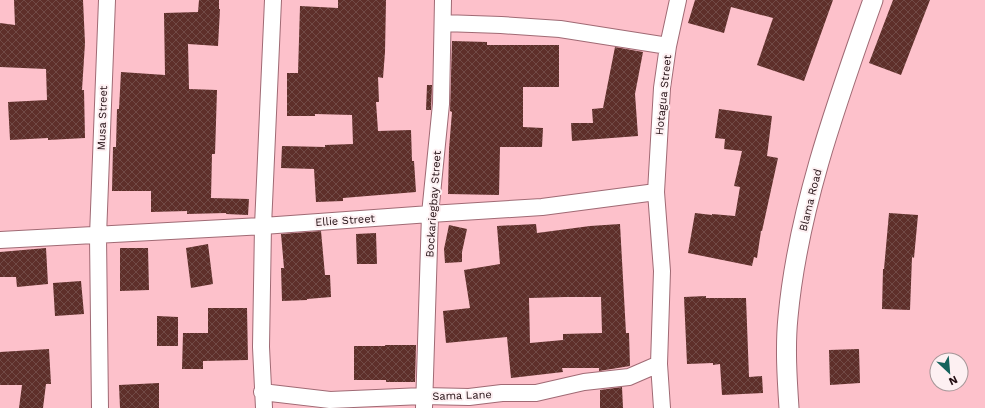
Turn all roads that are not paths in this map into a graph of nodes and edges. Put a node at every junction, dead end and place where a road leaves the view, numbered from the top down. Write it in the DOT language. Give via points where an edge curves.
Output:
graph roads {
  1 [pos="107,0"];
  2 [pos="274,0"];
  3 [pos="443,0"];
  4 [pos="678,0"];
  5 [pos="873,0"];
  6 [pos="443,23"];
  7 [pos="668,46"];
  8 [pos="656,192"];
  9 [pos="430,214"];
  10 [pos="263,226"];
  11 [pos="98,236"];
  12 [pos="0,240"];
  13 [pos="659,364"];
  14 [pos="262,392"];
  15 [pos="536,401"];
  16 [pos="423,402"];
  17 [pos="100,408"];
  18 [pos="264,408"];
  19 [pos="662,408"];
  20 [pos="789,408"];
  1 -- 11 [label="street, Musa Street"];
  2 -- 10 [label="street"];
  3 -- 6 [label="street, Bockariegbay Street"];
  4 -- 7 [label="street, Hotagua Street"];
  5 -- 20 [label="street, Blama Road" via="826,140 794,266 787,319"];
  6 -- 7 [label="street" via="560,29"];
  6 -- 9 [label="street, Bockariegbay Street" via="441,104"];
  7 -- 8 [label="street, Hotagua Street" via="662,88"];
  8 -- 9 [label="street, Ellie Street" via="542,207"];
  8 -- 13 [label="street" via="662,271"];
  9 -- 10 [label="street, Ellie Street"];
  9 -- 16 [label="street, Bockariegbay Street"];
  10 -- 11 [label="street, Ellie Street"];
  10 -- 14 [label="street"];
  11 -- 12 [label="street, Ellie Street"];
  11 -- 17 [label="street, Musa Street"];
  13 -- 15 [label="street, Sama Lane" via="629,377 584,382"];
  13 -- 19 [label="street"];
  14 -- 16 [label="street, Sama Lane" via="330,400"];
  14 -- 18 [label="street"];
  15 -- 16 [label="street, Sama Lane" via="502,393"];
}
